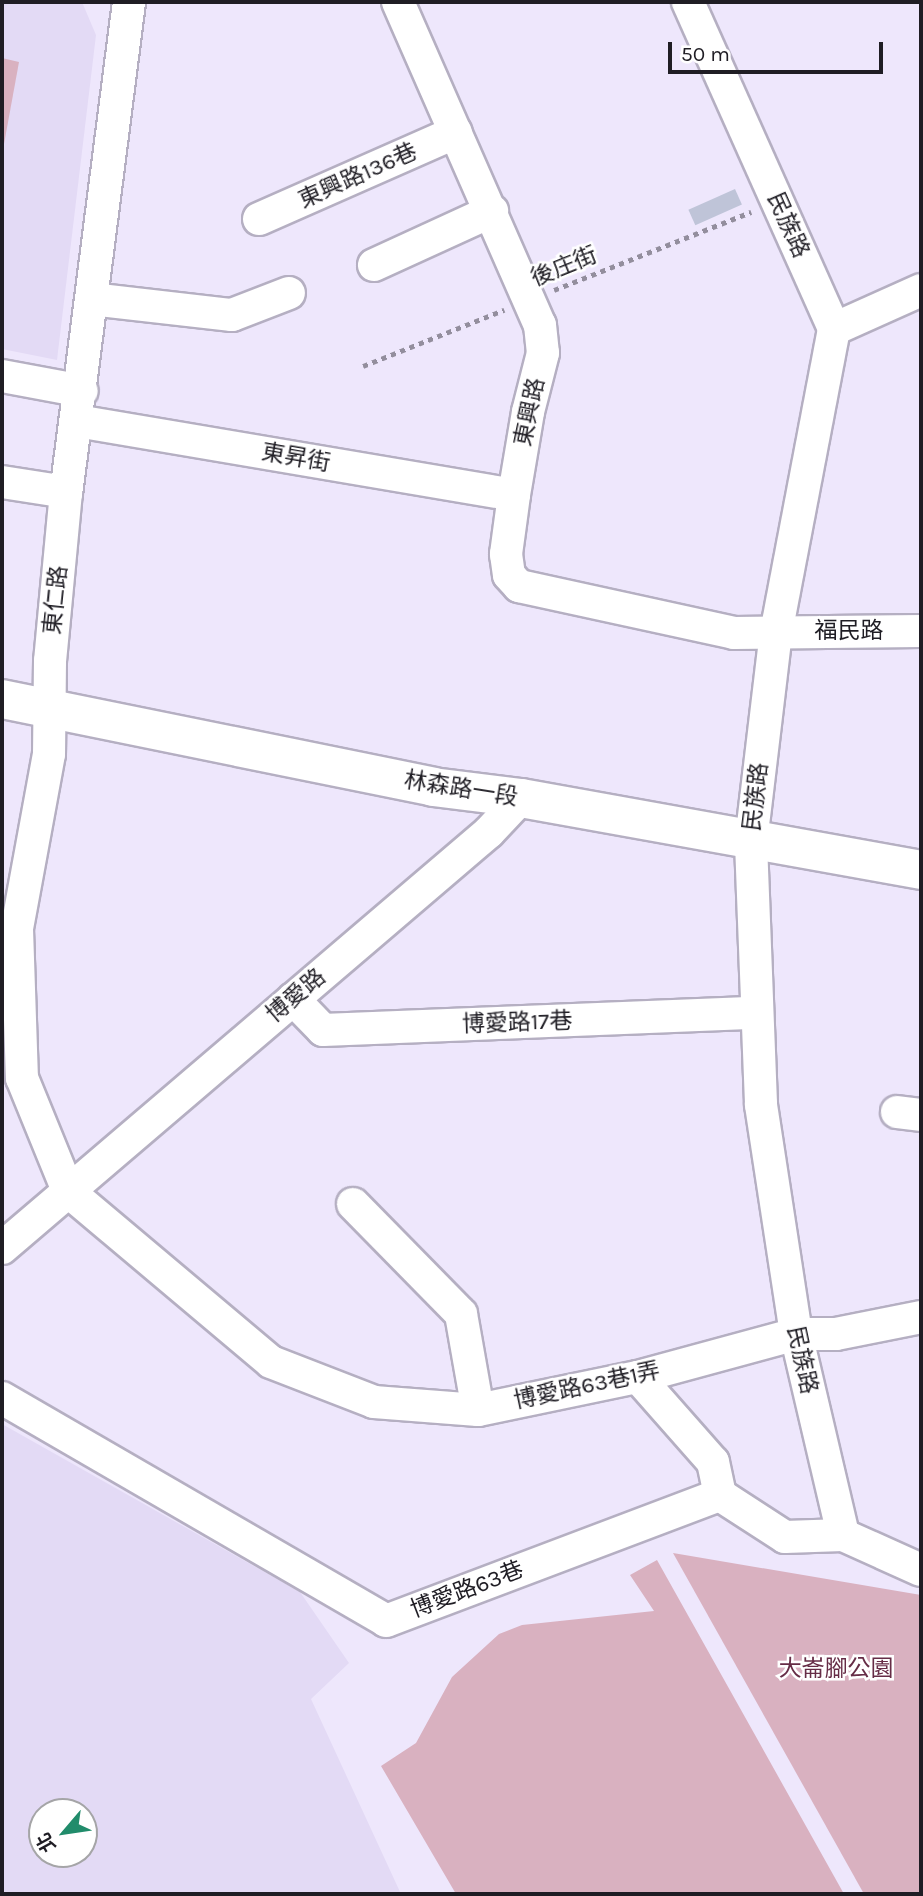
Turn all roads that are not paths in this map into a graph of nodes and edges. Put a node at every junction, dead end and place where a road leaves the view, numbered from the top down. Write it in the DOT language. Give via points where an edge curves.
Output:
graph roads {
  1 [pos="129,2"];
  2 [pos="398,2"];
  3 [pos="688,2"];
  4 [pos="456,132"];
  5 [pos="492,211"];
  6 [pos="259,219"];
  7 [pos="374,265"];
  8 [pos="921,290"];
  9 [pos="289,293"];
  10 [pos="91,299"];
  11 [pos="834,329"];
  12 [pos="2,376"];
  13 [pos="79,406"];
  14 [pos="2,482"];
  15 [pos="66,492"];
  16 [pos="514,495"];
  17 [pos="921,631"];
  18 [pos="776,632"];
  19 [pos="2,699"];
  20 [pos="52,707"];
  21 [pos="521,798"];
  22 [pos="751,842"];
  23 [pos="921,870"];
  24 [pos="293,999"];
  25 [pos="755,1013"];
  26 [pos="68,1191"];
  27 [pos="353,1205"];
  28 [pos="2,1248"];
  29 [pos="921,1317"];
  30 [pos="796,1335"];
  31 [pos="638,1377"];
  32 [pos="2,1398"];
  33 [pos="478,1410"];
  34 [pos="720,1495"];
  35 [pos="843,1535"];
  36 [pos="921,1570"];
  1 -- 10 [label="street, 東仁路"];
  2 -- 4 [label="street, 東興路"];
  3 -- 11 [label="street, 民族路"];
  4 -- 5 [label="street, 東興路"];
  4 -- 6 [label="street, 東興路136巷"];
  5 -- 7 [label="street"];
  5 -- 16 [label="street, 東興路" via="531,300 544,353"];
  8 -- 11 [label="street"];
  9 -- 10 [label="street" via="232,315"];
  10 -- 13 [label="street, 東仁路"];
  11 -- 18 [label="street, 民族路"];
  12 -- 13 [label="street, 東昇街"];
  13 -- 15 [label="street, 東仁路"];
  13 -- 16 [label="street, 東昇街"];
  14 -- 15 [label="street"];
  15 -- 20 [label="street, 東仁路" via="50,661"];
  16 -- 18 [label="street, 東興路" via="506,554 509,575 519,586 734,633"];
  17 -- 18 [label="street, 福民路"];
  18 -- 22 [label="street, 民族路"];
  19 -- 20 [label="main road, 林森路一段"];
  20 -- 21 [label="main road, 林森路一段" via="433,787"];
  20 -- 26 [label="street, 東仁路" via="49,754 17,929 18,970 22,1078"];
  21 -- 22 [label="main road, 林森路一段"];
  21 -- 24 [label="street, 博愛路" via="489,832"];
  22 -- 23 [label="main road, 林森路一段"];
  22 -- 25 [label="street, 民族路"];
  24 -- 25 [label="street, 博愛路17巷" via="323,1030"];
  24 -- 26 [label="street, 博愛路"];
  25 -- 30 [label="street, 民族路" via="761,1105"];
  26 -- 28 [label="street, 博愛路"];
  26 -- 33 [label="street, 博愛路63巷1弄" via="271,1362 374,1402"];
  27 -- 33 [label="street" via="461,1314"];
  29 -- 30 [label="street, 博愛路63巷1弄" via="836,1335"];
  30 -- 31 [label="street, 博愛路63巷1弄"];
  30 -- 35 [label="street, 民族路"];
  31 -- 33 [label="street, 博愛路63巷1弄"];
  31 -- 34 [label="street" via="713,1462"];
  32 -- 34 [label="street, 博愛路63巷" via="386,1621"];
  34 -- 35 [label="street" via="785,1536"];
  35 -- 36 [label="street"];
}
